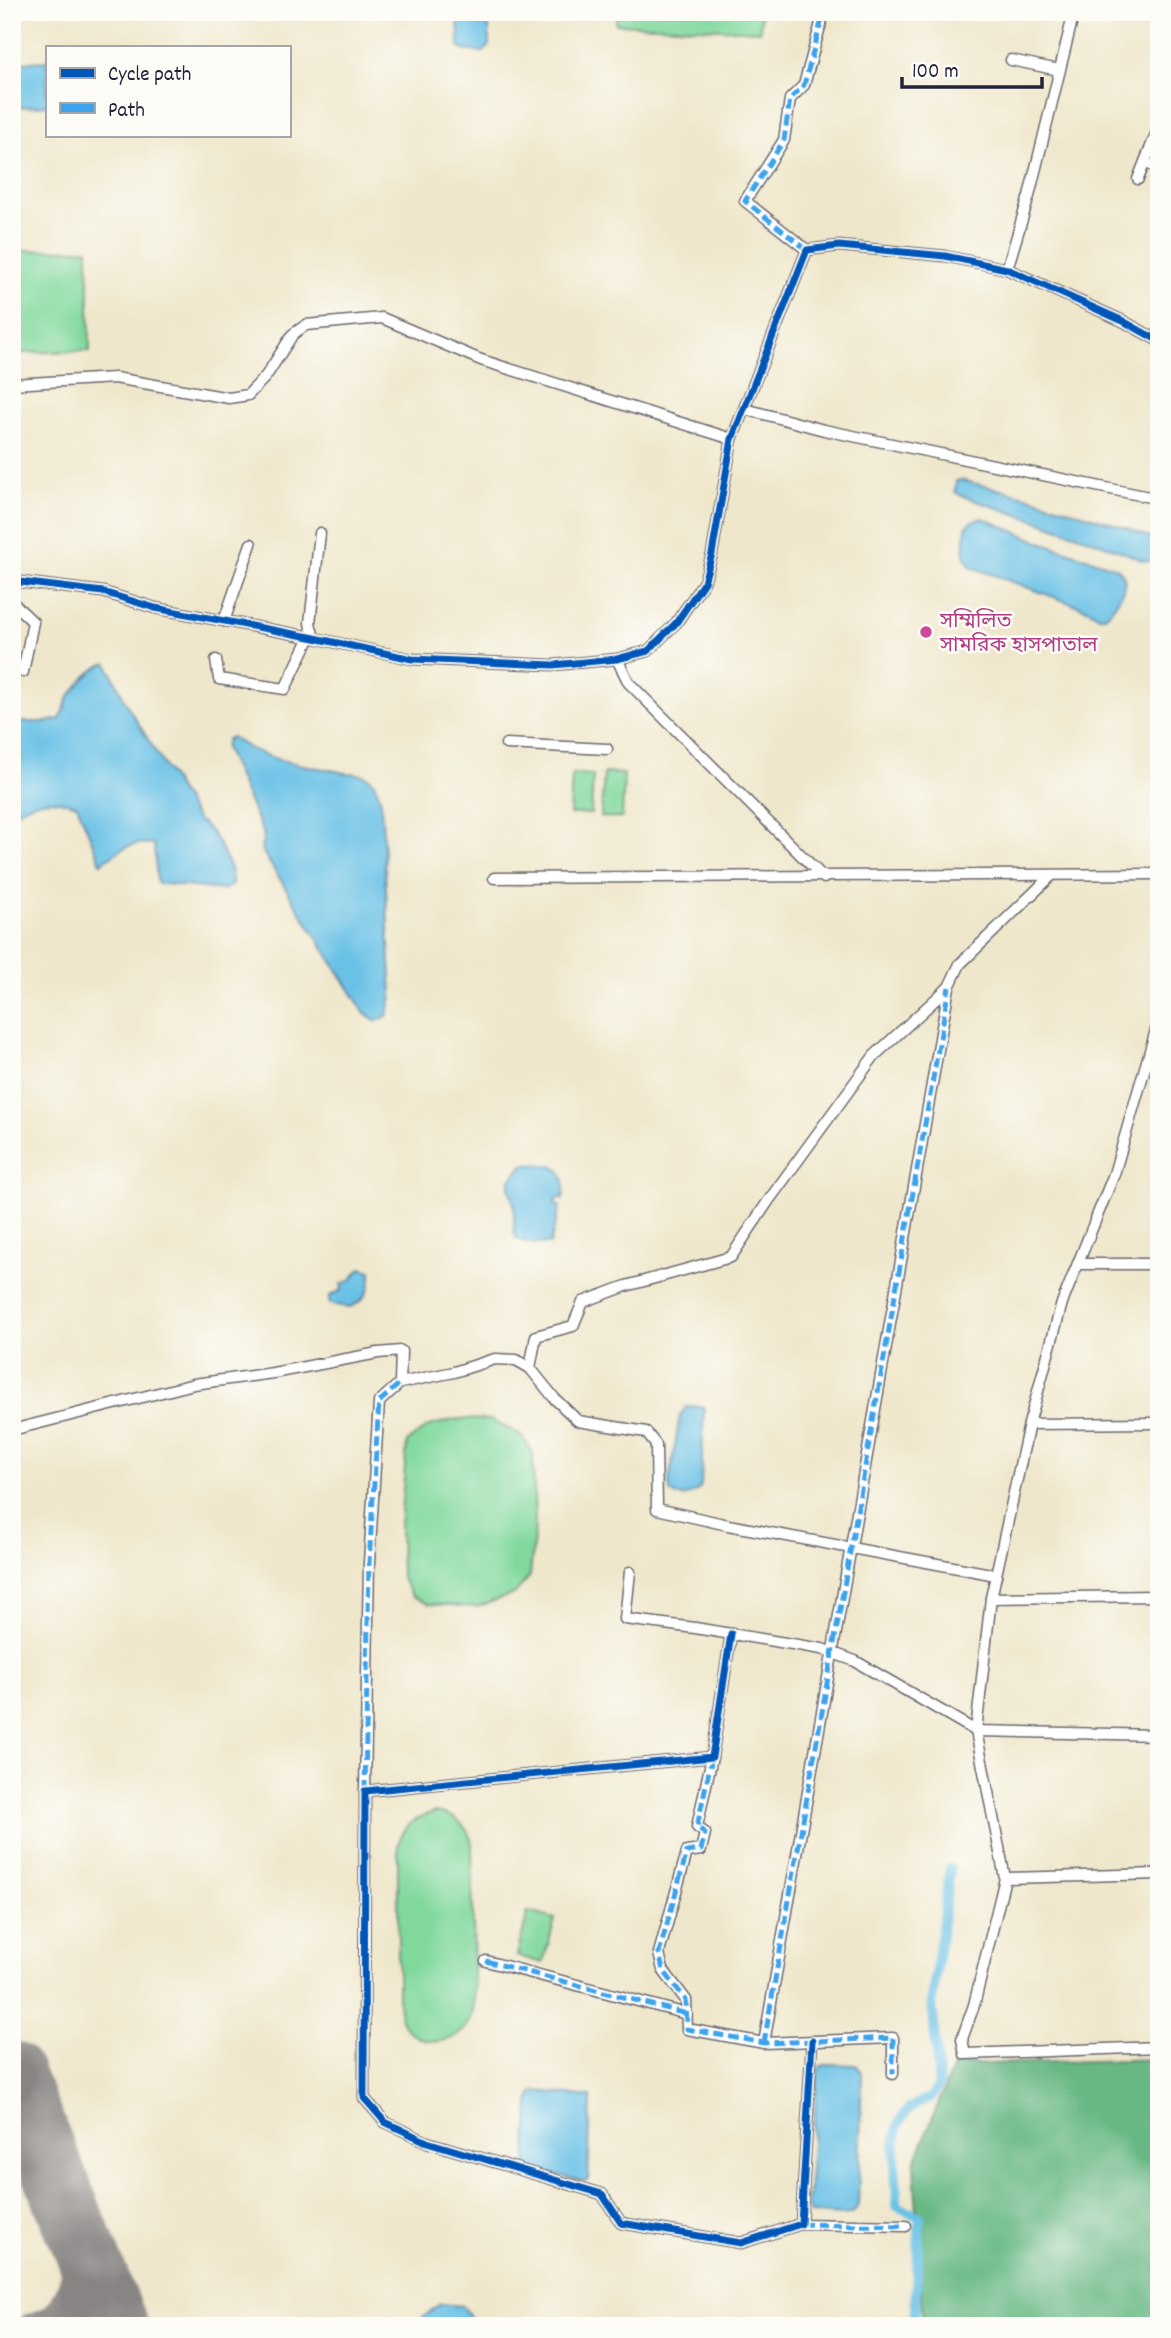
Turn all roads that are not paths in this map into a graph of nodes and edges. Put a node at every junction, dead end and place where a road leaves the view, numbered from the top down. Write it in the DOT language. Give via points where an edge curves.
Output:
graph roads {
  1 [pos="824,12"];
  2 [pos="1074,12"];
  3 [pos="1011,60"];
  4 [pos="1059,70"];
  5 [pos="1159,127"];
  6 [pos="1145,162"];
  7 [pos="1159,169"];
  8 [pos="1138,180"];
  9 [pos="807,250"];
  10 [pos="1007,269"];
  11 [pos="1159,341"];
  12 [pos="12,384"];
  13 [pos="745,409"];
  14 [pos="732,439"];
  15 [pos="1159,499"];
  16 [pos="320,533"];
  17 [pos="251,544"];
  18 [pos="12,581"];
  19 [pos="12,602"];
  20 [pos="224,621"];
  21 [pos="312,637"];
  22 [pos="617,659"];
  23 [pos="216,660"];
  24 [pos="23,672"];
  25 [pos="506,744"];
  26 [pos="607,749"];
  27 [pos="1159,874"];
  28 [pos="1049,877"];
  29 [pos="494,878"];
  30 [pos="824,878"];
  31 [pos="949,987"];
  32 [pos="1159,1020"];
  33 [pos="1078,1264"];
  34 [pos="1159,1264"];
  35 [pos="530,1368"];
  36 [pos="400,1383"];
  37 [pos="1159,1423"];
  38 [pos="1029,1424"];
  39 [pos="12,1430"];
  40 [pos="851,1547"];
  41 [pos="630,1572"];
  42 [pos="996,1575"];
  43 [pos="1159,1596"];
  44 [pos="991,1598"];
  45 [pos="731,1634"];
  46 [pos="976,1731"];
  47 [pos="1159,1735"];
  48 [pos="712,1757"];
  49 [pos="365,1791"];
  50 [pos="1159,1874"];
  51 [pos="1005,1878"];
  52 [pos="486,1961"];
  53 [pos="687,2014"];
  54 [pos="812,2041"];
  55 [pos="764,2043"];
  56 [pos="1159,2047"];
  57 [pos="893,2074"];
  58 [pos="801,2224"];
  59 [pos="906,2226"];
  1 -- 9 [label="street" via="804,85 790,99 784,140 745,201"];
  2 -- 4 [label="street"];
  3 -- 4 [label="street"];
  4 -- 10 [label="street"];
  5 -- 6 [label="street"];
  6 -- 7 [label="street"];
  6 -- 8 [label="street"];
  9 -- 10 [label="street" via="839,246 945,256"];
  9 -- 13 [label="street"];
  10 -- 11 [label="street"];
  12 -- 14 [label="street" via="115,378 229,398 248,395 293,334 306,324 382,317 481,360"];
  13 -- 14 [label="street"];
  13 -- 15 [label="street" via="824,430"];
  14 -- 22 [label="street" via="704,582 676,623 648,651"];
  16 -- 21 [label="street" via="310,615"];
  17 -- 20 [label="street"];
  18 -- 20 [label="street" via="103,592"];
  19 -- 24 [label="street" via="33,622"];
  20 -- 21 [label="street"];
  21 -- 22 [label="street" via="412,659 553,665"];
  21 -- 23 [label="street" via="285,689 219,678"];
  22 -- 30 [label="street" via="629,683"];
  25 -- 26 [label="street"];
  27 -- 28 [label="street"];
  28 -- 30 [label="street"];
  28 -- 31 [label="street" via="960,964"];
  29 -- 30 [label="street"];
  31 -- 35 [label="street" via="873,1056 732,1257 583,1302 573,1326 537,1336"];
  31 -- 40 [label="street"];
  32 -- 33 [label="street" via="1114,1174"];
  33 -- 34 [label="street"];
  33 -- 38 [label="street" via="1062,1304"];
  35 -- 36 [label="street" via="516,1360 495,1359"];
  35 -- 40 [label="street" via="578,1421 646,1432 656,1445 657,1509"];
  36 -- 39 [label="street" via="401,1351 378,1353 194,1384"];
  36 -- 49 [label="street" via="379,1402 369,1563"];
  37 -- 38 [label="street"];
  38 -- 42 [label="street"];
  40 -- 42 [label="street"];
  40 -- 55 [label="street"];
  41 -- 45 [label="street" via="625,1619"];
  42 -- 44 [label="street"];
  43 -- 44 [label="street"];
  44 -- 46 [label="street"];
  45 -- 46 [label="street" via="822,1649 855,1661"];
  45 -- 48 [label="street"];
  46 -- 47 [label="street"];
  46 -- 51 [label="street"];
  48 -- 49 [label="street"];
  48 -- 53 [label="street" via="697,1827 705,1833 701,1850 687,1852 659,1953 663,1970 687,2000"];
  49 -- 58 [label="street" via="365,2098 385,2122 427,2142 602,2194 621,2223 741,2243"];
  50 -- 51 [label="street"];
  51 -- 56 [label="street" via="962,2039 965,2054"];
  52 -- 53 [label="street"];
  53 -- 55 [label="street" via="687,2029"];
  54 -- 55 [label="street"];
  54 -- 57 [label="street" via="893,2038"];
  54 -- 58 [label="street"];
  58 -- 59 [label="street"];
}
